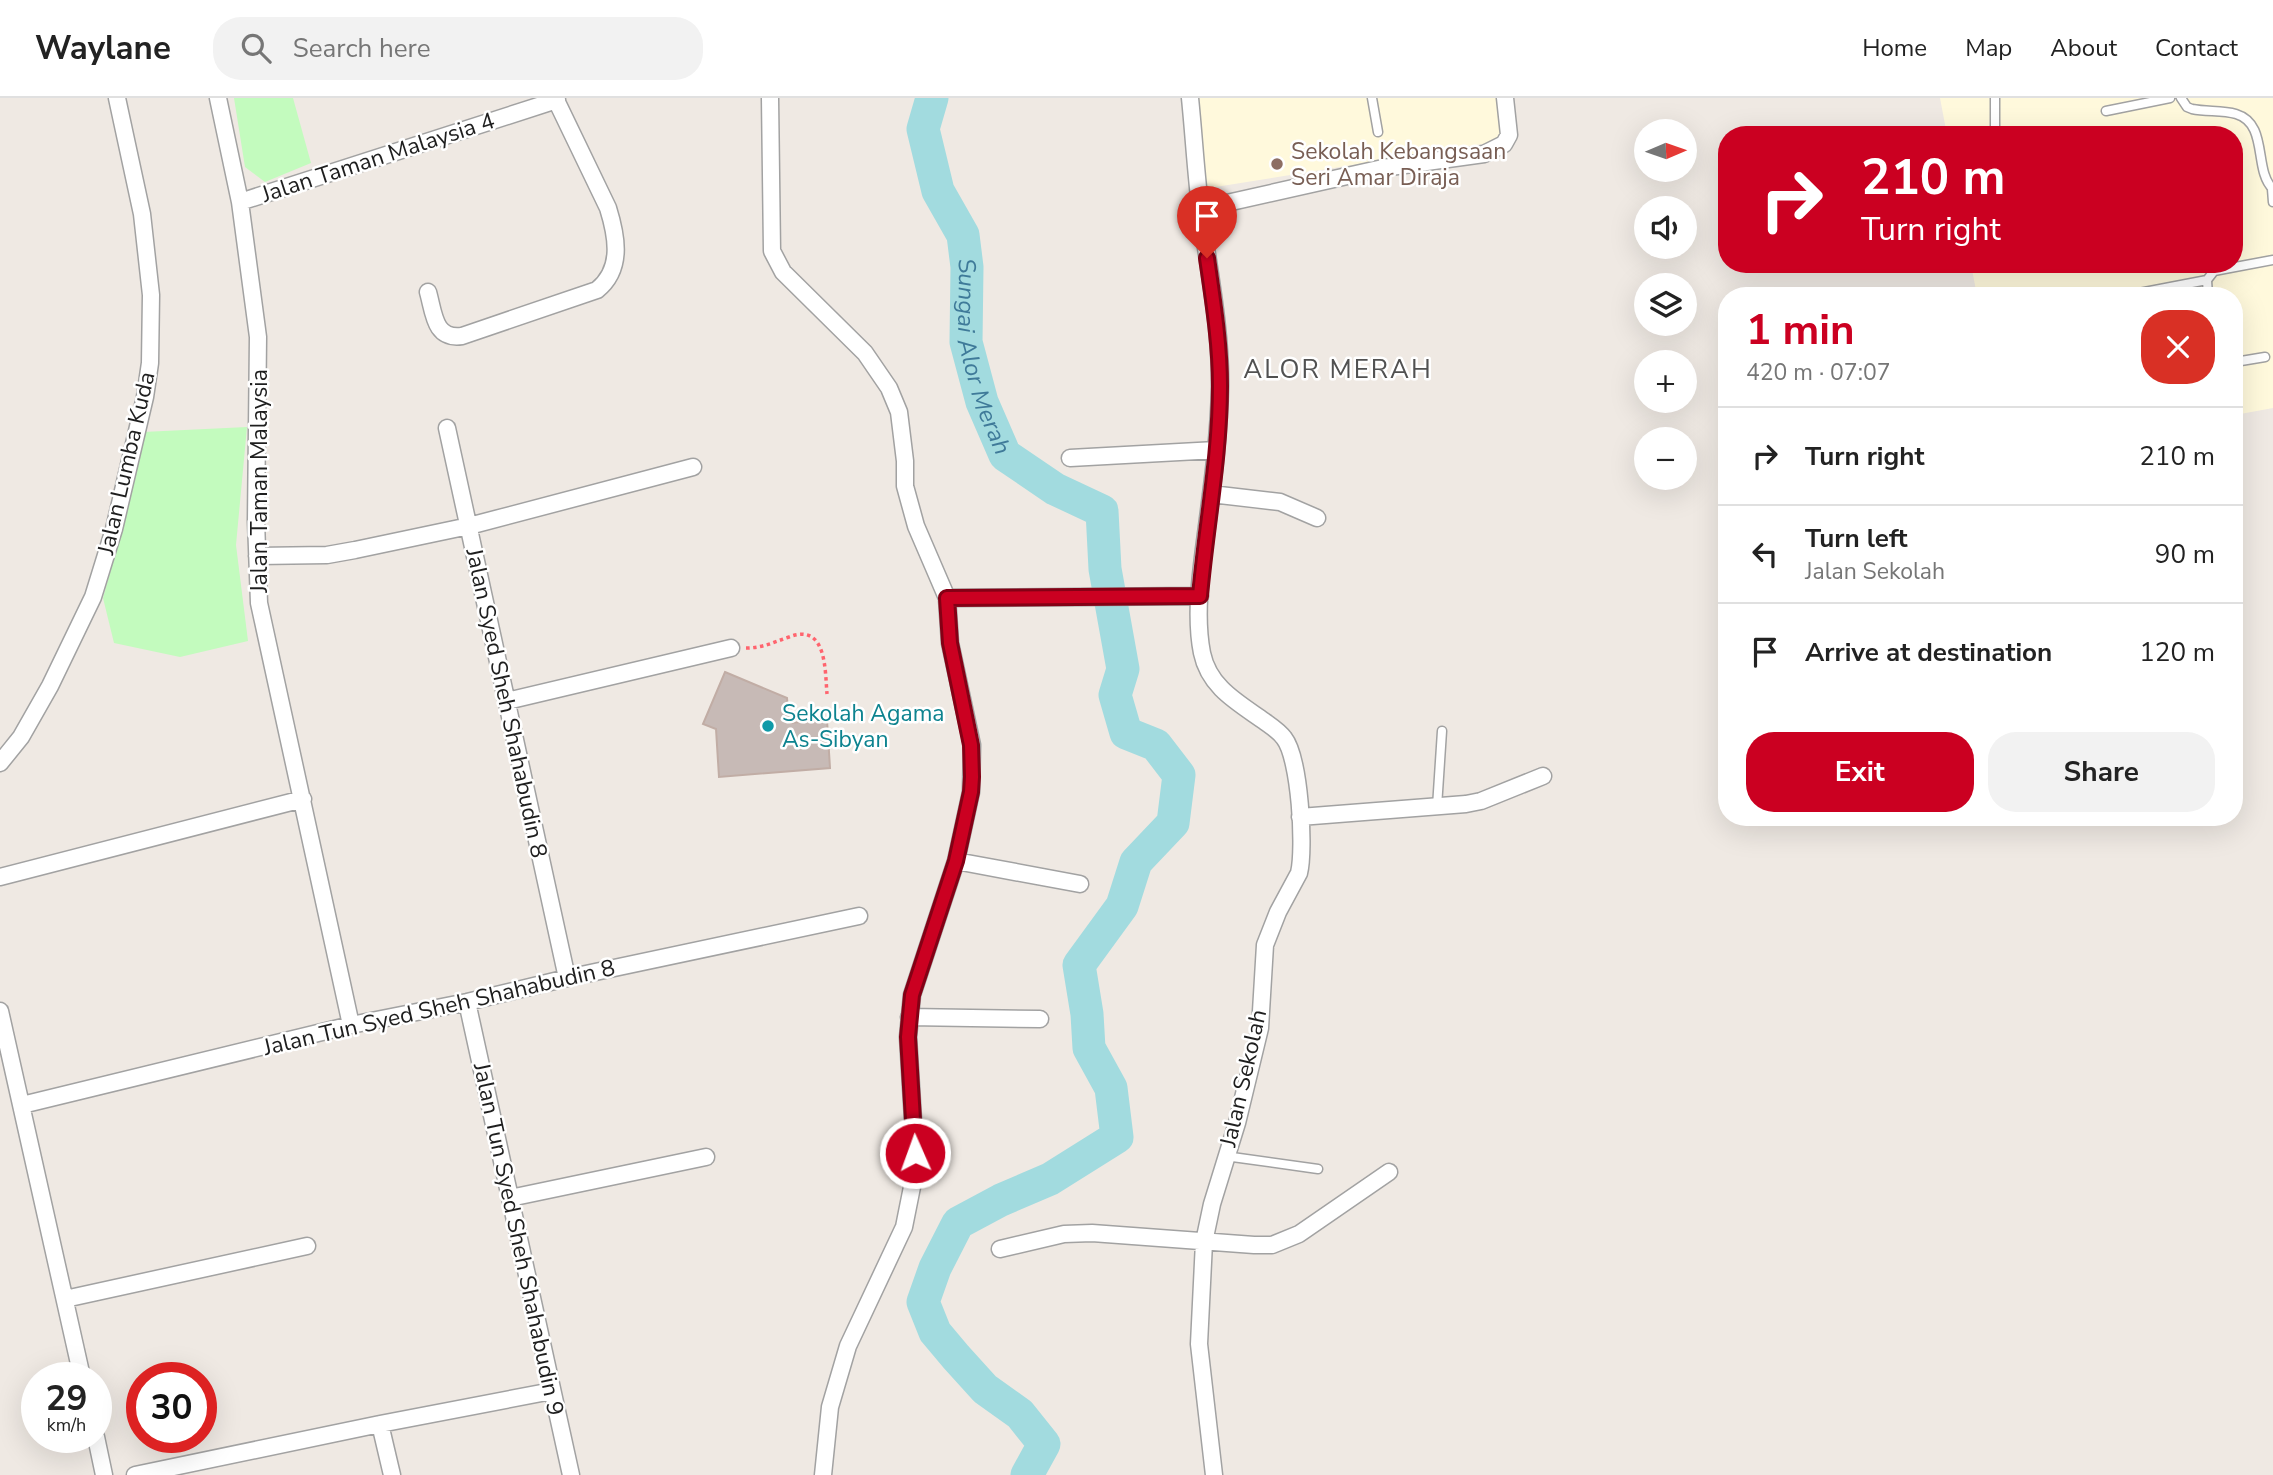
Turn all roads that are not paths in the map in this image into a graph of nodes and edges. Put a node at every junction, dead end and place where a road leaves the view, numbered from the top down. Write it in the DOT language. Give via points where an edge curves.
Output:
graph roads {
  1 [pos="117,98"];
  2 [pos="218,98"];
  3 [pos="770,98"];
  4 [pos="1190,98"];
  5 [pos="1372,98"];
  6 [pos="1505,98"];
  7 [pos="1995,98"];
  8 [pos="2169,98"];
  9 [pos="2181,98"];
  10 [pos="556,99"];
  11 [pos="2105,111"];
  12 [pos="1995,126"];
  13 [pos="1378,132"];
  14 [pos="2272,189"];
  15 [pos="240,202"];
  16 [pos="2273,202"];
  17 [pos="1200,209"];
  18 [pos="2273,260"];
  19 [pos="2243,265"];
  20 [pos="2212,273"];
  21 [pos="2207,280"];
  22 [pos="2170,287"];
  23 [pos="2207,287"];
  24 [pos="428,292"];
  25 [pos="2265,357"];
  26 [pos="2243,361"];
  27 [pos="447,428"];
  28 [pos="1216,450"];
  29 [pos="1070,458"];
  30 [pos="693,467"];
  31 [pos="1211,494"];
  32 [pos="1317,518"];
  33 [pos="468,526"];
  34 [pos="257,556"];
  35 [pos="1200,596"];
  36 [pos="947,598"];
  37 [pos="732,648"];
  38 [pos="507,701"];
  39 [pos="1442,731"];
  40 [pos="0,763"];
  41 [pos="1543,776"];
  42 [pos="303,799"];
  43 [pos="1437,807"];
  44 [pos="1300,817"];
  45 [pos="956,861"];
  46 [pos="0,877"];
  47 [pos="1080,884"];
  48 [pos="859,916"];
  49 [pos="567,978"];
  50 [pos="467,1002"];
  51 [pos="0,1011"];
  52 [pos="909,1017"];
  53 [pos="1040,1019"];
  54 [pos="351,1025"];
  55 [pos="22,1105"];
  56 [pos="1225,1156"];
  57 [pos="706,1157"];
  58 [pos="1318,1169"];
  59 [pos="1390,1172"];
  60 [pos="510,1198"];
  61 [pos="1204,1242"];
  62 [pos="307,1246"];
  63 [pos="1000,1249"];
  64 [pos="65,1299"];
  65 [pos="79,1362"];
  66 [pos="552,1391"];
  67 [pos="380,1424"];
  68 [pos="99,1453"];
  69 [pos="104,1475"];
  70 [pos="135,1475"];
  71 [pos="392,1475"];
  72 [pos="571,1475"];
  73 [pos="823,1475"];
  74 [pos="1214,1475"];
  1 -- 40 [label="street, Jalan Lumba Kuda" via="148,257 150,363 145,397 93,597 50,687"];
  2 -- 15 [label="street, Jalan Taman Malaysia"];
  3 -- 36 [label="street" via="771,235 776,261 865,353 889,388 899,412 907,494"];
  4 -- 17 [label="street, Jalan Sekolah"];
  5 -- 13 [label="lane"];
  6 -- 17 [label="street" via="1509,135 1504,144 1484,154 1383,168"];
  7 -- 12 [label="lane"];
  8 -- 11 [label="lane"];
  9 -- 14 [label="lane" via="2192,110 2233,113 2252,124"];
  10 -- 15 [label="street, Jalan Taman Malaysia 4"];
  10 -- 24 [label="street" via="614,227 616,255 607,282 597,290 452,337 439,328"];
  14 -- 16 [label="lane"];
  15 -- 34 [label="street, Jalan Taman Malaysia" via="258,337"];
  17 -- 28 [label="street, Jalan Sekolah" via="1217,330"];
  18 -- 19 [label="lane"];
  20 -- 21 [label="lane"];
  21 -- 22 [label="lane"];
  21 -- 23 [label="lane"];
  25 -- 26 [label="lane"];
  27 -- 33 [label="street, Jalan Syed Sheh Shahabudin 8"];
  28 -- 29 [label="street"];
  28 -- 31 [label="street, Jalan Sekolah"];
  30 -- 33 [label="street"];
  31 -- 32 [label="street" via="1280,502"];
  31 -- 35 [label="street, Jalan Sekolah"];
  33 -- 34 [label="street" via="327,555"];
  33 -- 38 [label="street, Jalan Syed Sheh Shahabudin 8"];
  34 -- 42 [label="street, Jalan Taman Malaysia" via="260,603"];
  35 -- 36 [label="street"];
  35 -- 44 [label="street, Jalan Sekolah" via="1205,665 1224,693 1284,738 1295,763"];
  36 -- 45 [label="street" via="950,643 973,762"];
  37 -- 38 [label="street"];
  38 -- 49 [label="street, Jalan Syed Sheh Shahabudin 8"];
  39 -- 43 [label="lane"];
  41 -- 43 [label="street" via="1481,802"];
  42 -- 46 [label="street"];
  42 -- 54 [label="street, Jalan Taman Malaysia"];
  43 -- 44 [label="street"];
  44 -- 56 [label="street, Jalan Sekolah" via="1299,873 1265,945 1260,1028"];
  45 -- 47 [label="street"];
  45 -- 52 [label="street"];
  48 -- 49 [label="street, Jalan Tun Syed Sheh Shahabudin 8"];
  49 -- 50 [label="street, Jalan Tun Syed Sheh Shahabudin 8"];
  50 -- 54 [label="street, Jalan Tun Syed Sheh Shahabudin 8"];
  50 -- 60 [label="street, Jalan Tun Syed Sheh Shahabudin 9"];
  51 -- 55 [label="street"];
  52 -- 53 [label="street"];
  52 -- 73 [label="street" via="915,1153 909,1210 848,1346 830,1408"];
  54 -- 55 [label="street, Jalan Tun Syed Sheh Shahabudin 8"];
  55 -- 64 [label="street"];
  56 -- 58 [label="lane"];
  56 -- 61 [label="street, Jalan Sekolah"];
  57 -- 60 [label="street"];
  59 -- 61 [label="street" via="1286,1241 1272,1245"];
  60 -- 66 [label="street, Jalan Tun Syed Sheh Shahabudin 9"];
  61 -- 63 [label="street" via="1091,1233 1065,1234"];
  61 -- 74 [label="street, Jalan Sekolah" via="1199,1344"];
  62 -- 64 [label="street"];
  64 -- 65 [label="street"];
  66 -- 67 [label="street"];
  66 -- 72 [label="street, Jalan Tun Syed Sheh Shahabudin 9"];
  67 -- 70 [label="street"];
  67 -- 71 [label="street"];
  68 -- 69 [label="street"];
}
